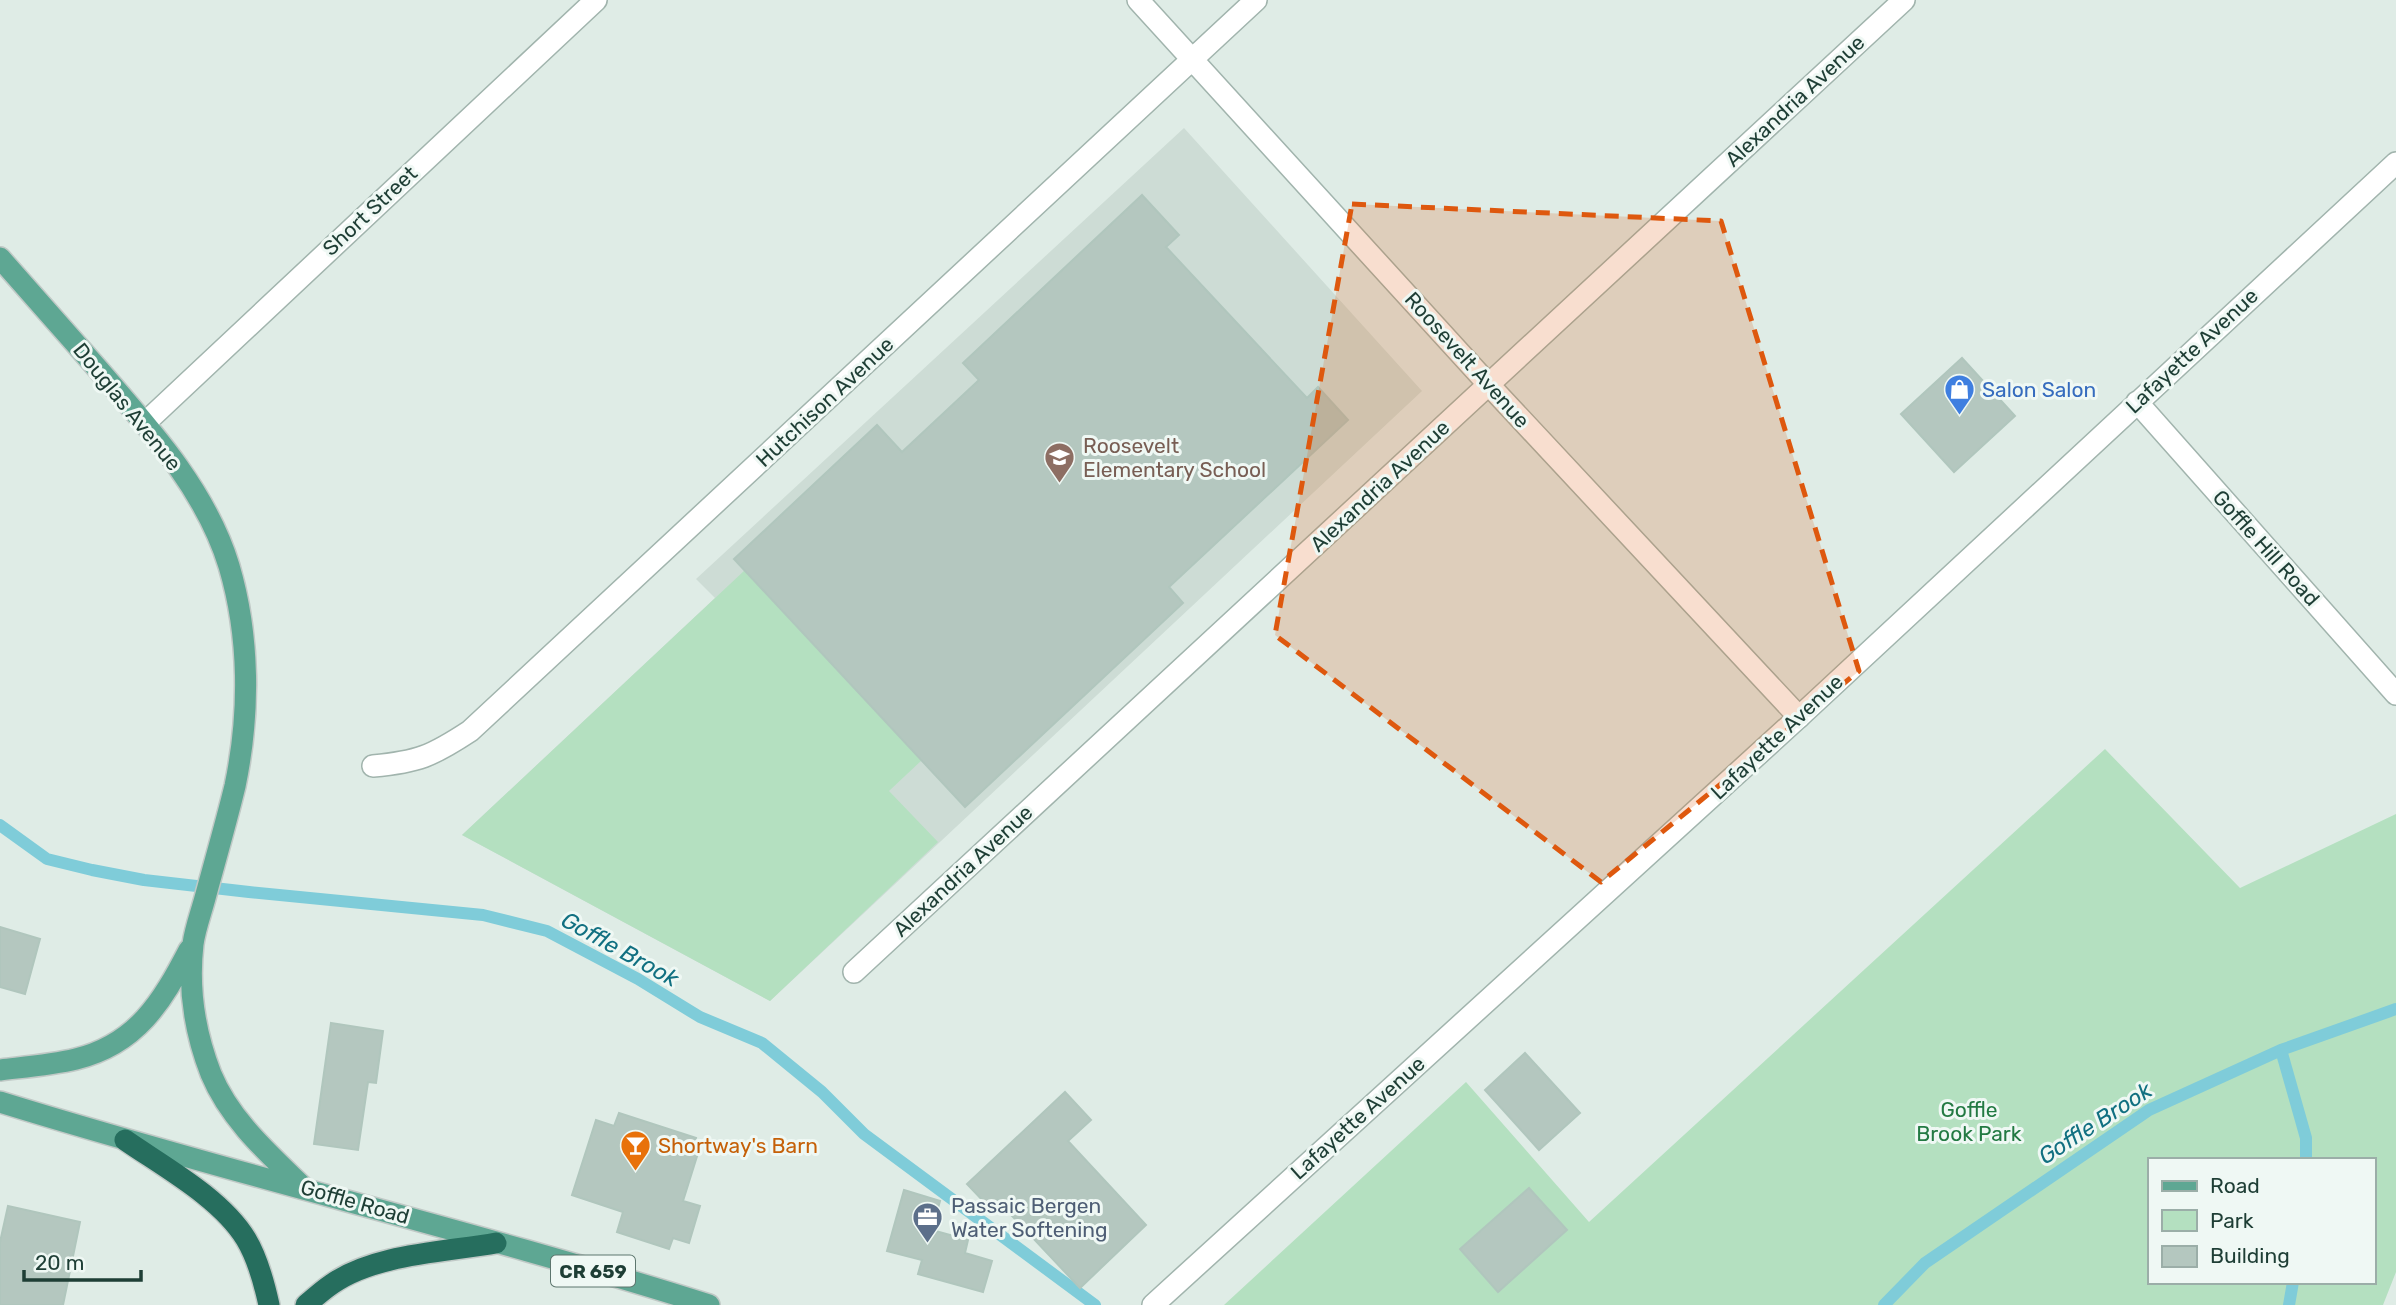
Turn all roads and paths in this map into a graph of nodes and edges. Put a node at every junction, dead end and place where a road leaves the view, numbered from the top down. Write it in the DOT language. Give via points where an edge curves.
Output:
graph roads {
  1 [pos="596,0"];
  2 [pos="1138,0"];
  3 [pos="1256,0"];
  4 [pos="1904,0"];
  5 [pos="1194,59"];
  6 [pos="2396,163"];
  7 [pos="0,258"];
  8 [pos="1489,385"];
  9 [pos="2137,402"];
  10 [pos="145,423"];
  11 [pos="2396,694"];
  12 [pos="1799,717"];
  13 [pos="373,766"];
  14 [pos="193,941"];
  15 [pos="855,972"];
  16 [pos="0,1070"];
  17 [pos="0,1101"];
  18 [pos="125,1140"];
  19 [pos="304,1188"];
  20 [pos="496,1243"];
  21 [pos="269,1305"];
  22 [pos="306,1305"];
  23 [pos="709,1305"];
  24 [pos="1153,1305"];
  1 -- 10 [label="street, Short Street"];
  2 -- 5 [label="street, Roosevelt Avenue"];
  3 -- 5 [label="street, Hutchison Avenue"];
  4 -- 8 [label="street, Alexandria Avenue"];
  5 -- 8 [label="street, Roosevelt Avenue"];
  5 -- 13 [label="street, Hutchison Avenue" via="470,731 439,752 408,763"];
  6 -- 9 [label="street, Lafayette Avenue"];
  7 -- 10 [label="main road, Douglas Avenue"];
  8 -- 12 [label="street, Roosevelt Avenue"];
  8 -- 15 [label="street, Alexandria Avenue"];
  9 -- 11 [label="street, Goffle Hill Road"];
  9 -- 12 [label="street, Lafayette Avenue"];
  10 -- 14 [label="main road, Douglas Avenue" via="207,515 229,565 241,618 244,730 235,786"];
  12 -- 24 [label="street, Lafayette Avenue"];
  14 -- 16 [label="main road" via="171,985 129,1036 76,1059"];
  14 -- 19 [label="main road" via="190,983 197,1031 212,1075 235,1116"];
  17 -- 18 [label="main road, Goffle Road / CR 659"];
  18 -- 19 [label="main road, Goffle Road / CR 659"];
  18 -- 21 [label="highway" via="216,1204 246,1238 263,1276"];
  19 -- 20 [label="main road, Goffle Road / CR 659"];
  20 -- 22 [label="highway" via="406,1256 363,1268 333,1283"];
  20 -- 23 [label="main road, Goffle Road / CR 659"];
}
